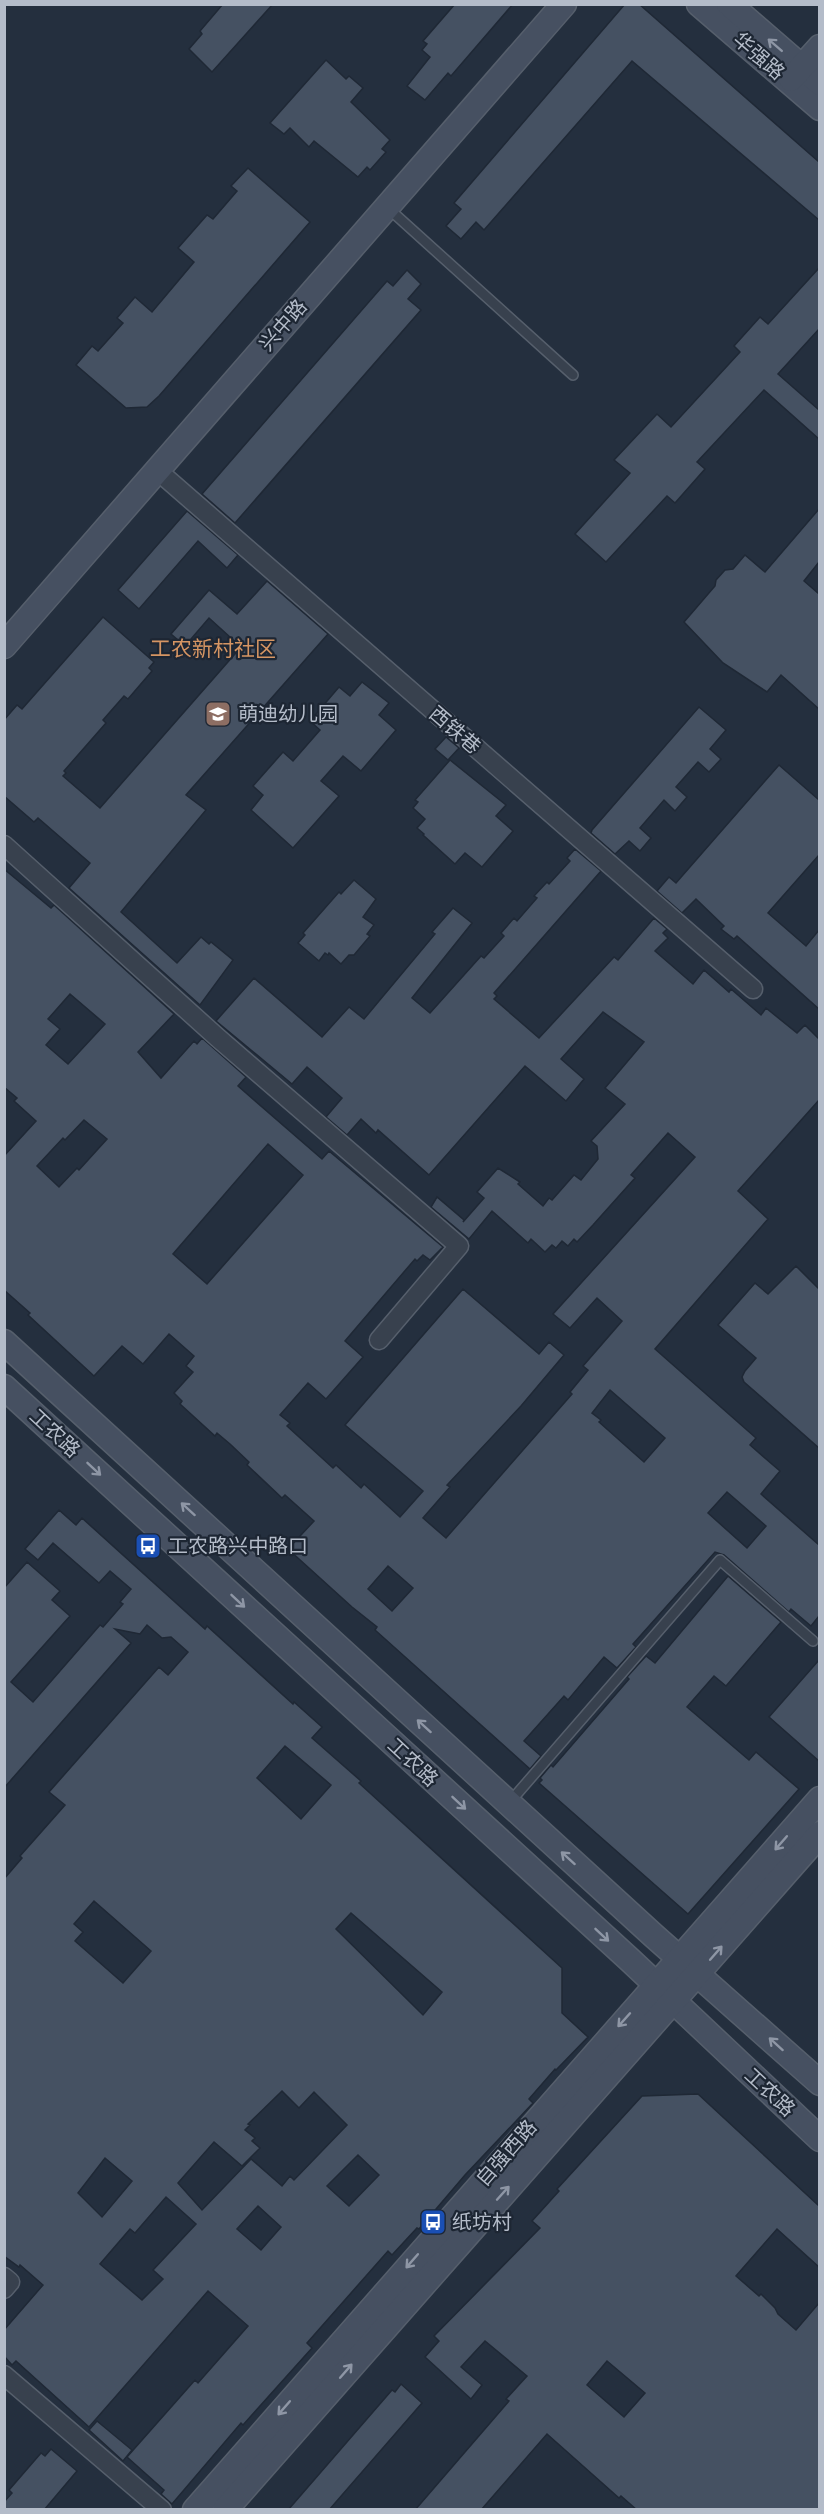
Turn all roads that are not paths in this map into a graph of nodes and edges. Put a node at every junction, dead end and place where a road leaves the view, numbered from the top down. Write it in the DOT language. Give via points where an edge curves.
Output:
graph roads {
  1 [pos="564,4"];
  2 [pos="699,4"];
  3 [pos="729,4"];
  4 [pos="819,47"];
  5 [pos="803,78"];
  6 [pos="819,108"];
  7 [pos="386,206"];
  8 [pos="573,375"];
  9 [pos="158,471"];
  10 [pos="4,646"];
  11 [pos="4,844"];
  12 [pos="753,989"];
  13 [pos="379,1340"];
  14 [pos="4,1342"];
  15 [pos="4,1387"];
  16 [pos="813,1641"];
  17 [pos="819,1799"];
  18 [pos="508,1803"];
  19 [pos="819,1834"];
  20 [pos="689,1967"];
  21 [pos="656,1984"];
  22 [pos="674,2001"];
  23 [pos="819,2083"];
  24 [pos="819,2139"];
  25 [pos="4,2277"];
  26 [pos="4,2289"];
  27 [pos="4,2375"];
  28 [pos="162,2510"];
  29 [pos="195,2510"];
  30 [pos="225,2510"];
  1 -- 7 [label="main road, 兴中路"];
  2 -- 5 [label="main road, 华强路"];
  5 -- 3 [label="main road, 华强路, one-way"];
  4 -- 5 [label="main road"];
  5 -- 6 [label="main road, 华强路"];
  7 -- 8 [label="lane"];
  7 -- 9 [label="main road, 兴中路"];
  9 -- 10 [label="main road, 兴中路"];
  9 -- 12 [label="street, 西铁巷"];
  11 -- 13 [label="street" via="218,1038 459,1246"];
  18 -- 14 [label="main road, 工农路, one-way"];
  15 -- 21 [label="main road, 工农路, one-way"];
  16 -- 18 [label="lane" via="720,1560"];
  17 -- 20 [label="main road, 自强西路, one-way"];
  20 -- 18 [label="main road, 工农路, one-way"];
  20 -- 19 [label="main road, 自强西路, one-way"];
  20 -- 21 [label="main road, 自强西路"];
  20 -- 22 [label="main road, 自强西路"];
  23 -- 20 [label="main road, 工农路, one-way"];
  21 -- 22 [label="main road, 工农路"];
  21 -- 29 [label="main road, 自强西路, one-way"];
  22 -- 24 [label="main road, 工农路"];
  30 -- 22 [label="main road, 自强西路, one-way"];
  25 -- 26 [label="street" via="10,2282"];
  27 -- 28 [label="street"];
}
